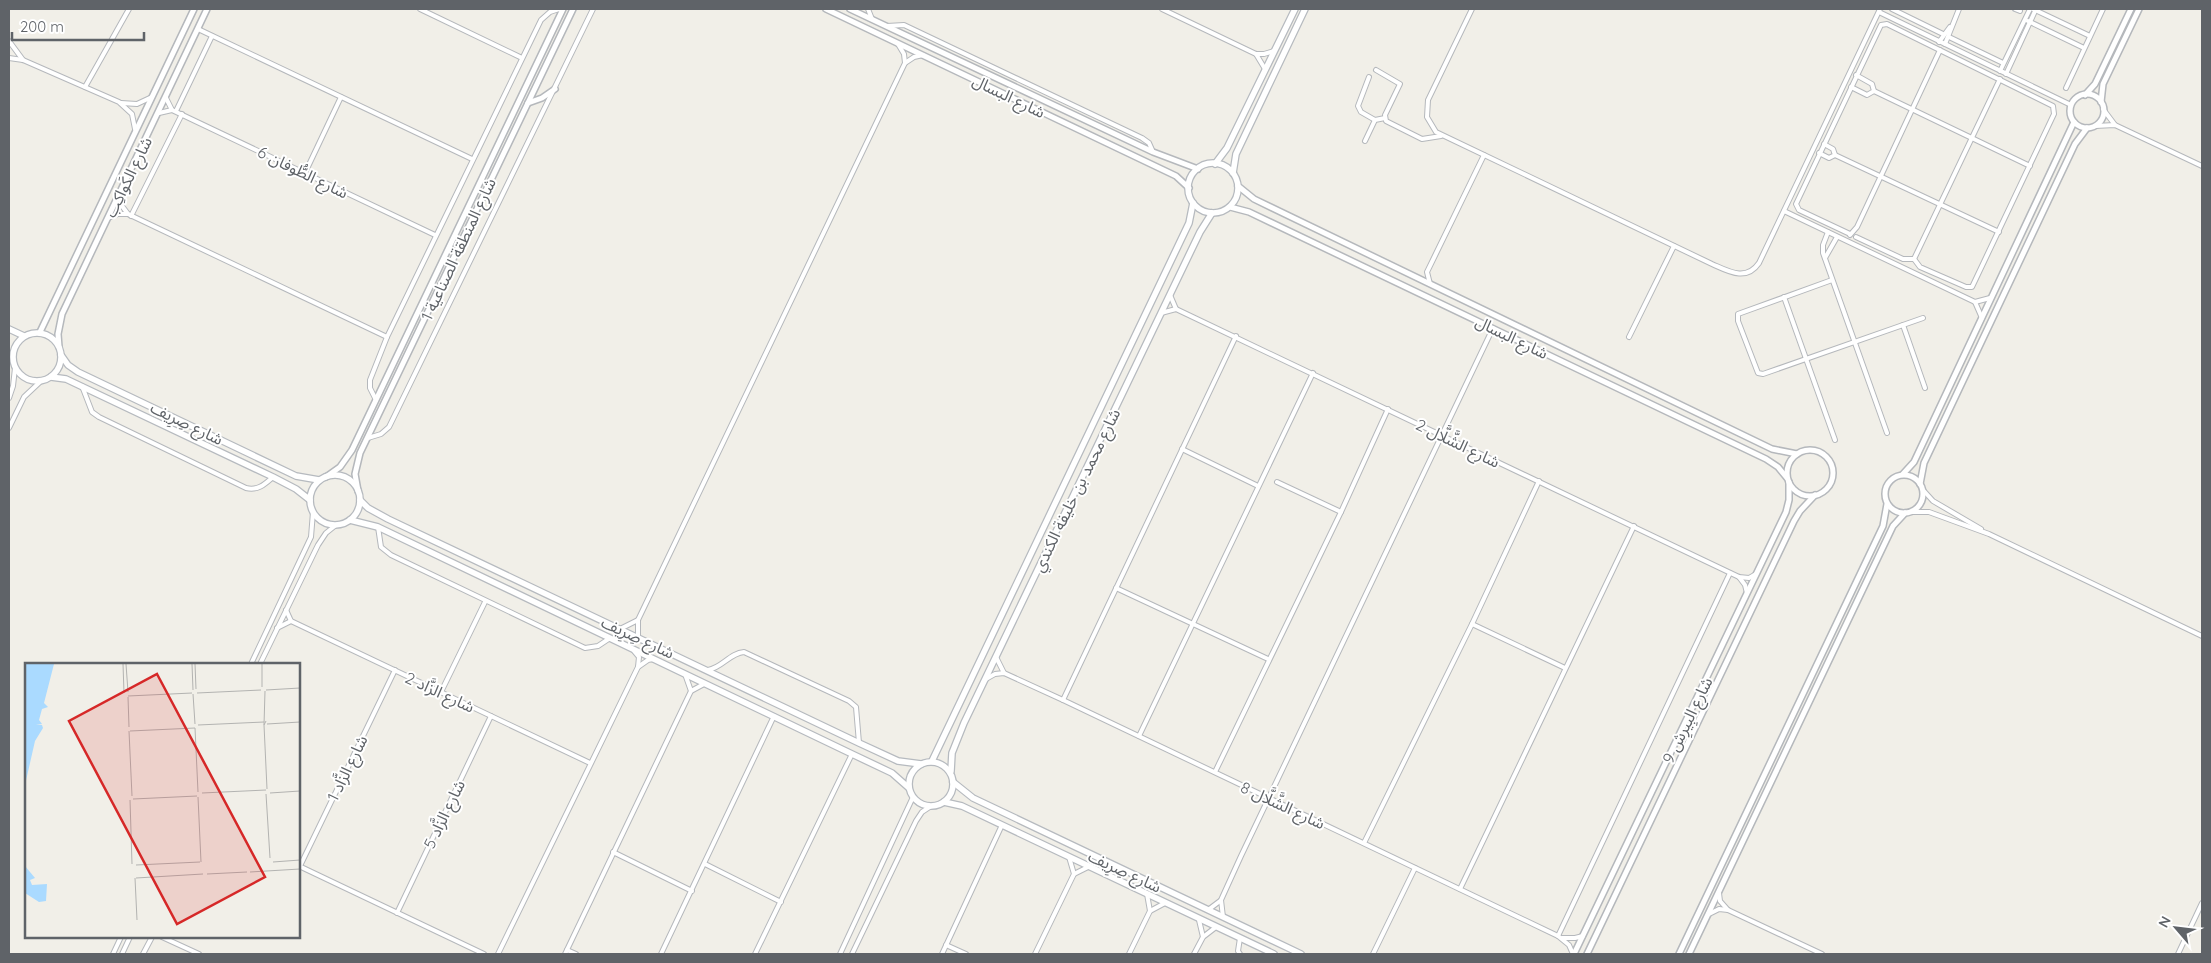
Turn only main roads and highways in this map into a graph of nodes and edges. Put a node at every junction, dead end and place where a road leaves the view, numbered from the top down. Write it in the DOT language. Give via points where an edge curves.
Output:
graph roads {
  1 [pos="1295,9"];
  2 [pos="1305,9"];
  3 [pos="1215,164"];
  4 [pos="1233,173"];
  5 [pos="1193,203"];
  6 [pos="1212,213"];
  7 [pos="9,329"];
  8 [pos="24,336"];
  9 [pos="61,355"];
  10 [pos="12,364"];
  11 [pos="51,377"];
  12 [pos="319,480"];
  13 [pos="310,500"];
  14 [pos="360,500"];
  15 [pos="350,520"];
  16 [pos="932,761"];
  17 [pos="921,764"];
  18 [pos="950,771"];
  19 [pos="953,782"];
  20 [pos="909,788"];
  21 [pos="944,802"];
  22 [pos="1274,954"];
  23 [pos="1301,954"];
  1 -- 3 [label="main road" via="1227,148"];
  2 -- 4 [label="main road" via="1236,154"];
  3 -- 4 [label="main road"];
  3 -- 5 [label="main road" via="1198,169 1190,181 1188,188"];
  4 -- 6 [label="main road" via="1237,194 1230,207"];
  5 -- 6 [label="main road"];
  5 -- 16 [label="main road, شارع محمد بن خليفة الكندي" via="1189,223"];
  6 -- 18 [label="main road, شارع محمد بن خليفة الكندي" via="1160,314 956,740"];
  7 -- 8 [label="main road"];
  8 -- 9 [label="main road" via="40,332 52,337"];
  8 -- 10 [label="main road" via="15,345"];
  9 -- 11 [label="main road" via="58,370"];
  9 -- 12 [label="main road, شارع صِرِيف" via="78,372 296,476"];
  10 -- 11 [label="main road" via="26,379 41,381"];
  11 -- 13 [label="main road, شارع صِرِيف" via="82,386 273,477"];
  12 -- 13 [label="main road"];
  12 -- 14 [label="main road" via="341,476 354,484"];
  13 -- 15 [label="main road" via="313,512 322,522 336,525"];
  14 -- 15 [label="main road"];
  14 -- 17 [label="main road, شارع صِرِيف" via="388,519 859,743 898,761"];
  15 -- 20 [label="main road, شارع صِرِيف" via="378,527 774,716 892,773"];
  16 -- 17 [label="main road"];
  16 -- 18 [label="main road"];
  17 -- 20 [label="main road" via="911,774"];
  18 -- 19 [label="main road"];
  19 -- 21 [label="main road" via="953,790"];
  19 -- 23 [label="main road, شارع صِرِيف" via="973,798"];
  20 -- 21 [label="main road" via="918,802 931,806"];
  21 -- 22 [label="main road, شارع صِرِيف" via="962,806"];
}
